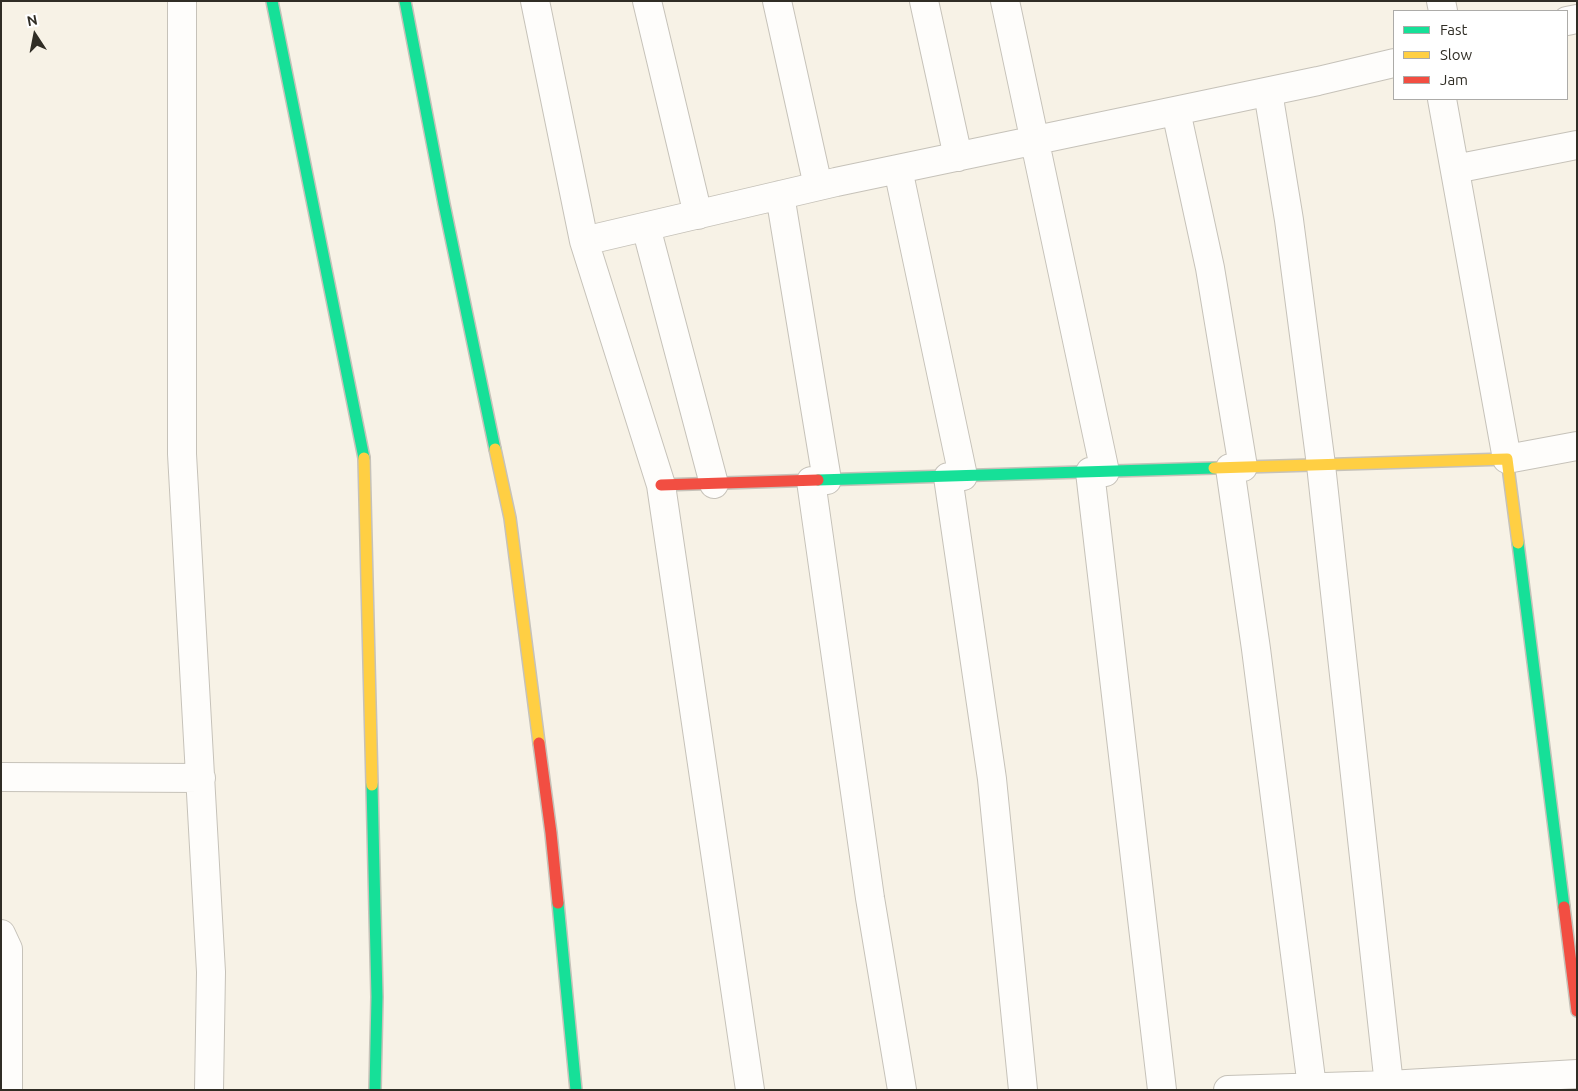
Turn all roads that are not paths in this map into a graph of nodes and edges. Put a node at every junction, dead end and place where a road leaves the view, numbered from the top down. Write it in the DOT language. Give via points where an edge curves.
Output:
graph roads {
  1 [pos="182,1"];
  2 [pos="272,1"];
  3 [pos="405,1"];
  4 [pos="535,1"];
  5 [pos="647,1"];
  6 [pos="777,1"];
  7 [pos="924,1"];
  8 [pos="1005,1"];
  9 [pos="1393,63"];
  10 [pos="1268,92"];
  11 [pos="1442,100"];
  12 [pos="1176,111"];
  13 [pos="1034,141"];
  14 [pos="1577,145"];
  15 [pos="958,157"];
  16 [pos="898,169"];
  17 [pos="1455,169"];
  18 [pos="818,186"];
  19 [pos="780,195"];
  20 [pos="698,214"];
  21 [pos="646,226"];
  22 [pos="584,241"];
  23 [pos="1577,446"];
  24 [pos="1507,459"];
  25 [pos="1321,465"];
  26 [pos="1236,468"];
  27 [pos="1098,472"];
  28 [pos="955,476"];
  29 [pos="819,480"];
  30 [pos="714,484"];
  31 [pos="661,486"];
  32 [pos="1,777"];
  33 [pos="201,778"];
  34 [pos="1,934"];
  35 [pos="1577,1011"];
  36 [pos="1577,1074"];
  37 [pos="1389,1085"];
  38 [pos="1312,1087"];
  39 [pos="8,1090"];
  40 [pos="209,1090"];
  41 [pos="375,1090"];
  42 [pos="576,1090"];
  43 [pos="750,1090"];
  44 [pos="902,1090"];
  45 [pos="1023,1090"];
  46 [pos="1162,1090"];
  47 [pos="1228,1090"];
  1 -- 33 [label="street" via="182,454"];
  2 -- 41 [label="street" via="364,459 377,997"];
  3 -- 42 [label="street" via="510,518 551,833"];
  4 -- 22 [label="street"];
  5 -- 20 [label="street"];
  6 -- 18 [label="street"];
  7 -- 15 [label="street"];
  8 -- 13 [label="street"];
  9 -- 10 [label="street"];
  10 -- 12 [label="street"];
  10 -- 25 [label="street" via="1289,220"];
  11 -- 17 [label="street"];
  12 -- 13 [label="street"];
  12 -- 26 [label="street" via="1210,268"];
  13 -- 15 [label="street"];
  13 -- 27 [label="street"];
  14 -- 17 [label="street"];
  15 -- 16 [label="street"];
  16 -- 18 [label="street"];
  16 -- 28 [label="street"];
  17 -- 24 [label="street"];
  18 -- 19 [label="street"];
  19 -- 20 [label="street"];
  19 -- 29 [label="street"];
  20 -- 21 [label="street"];
  21 -- 22 [label="street"];
  21 -- 30 [label="street"];
  22 -- 31 [label="street"];
  23 -- 24 [label="street"];
  24 -- 25 [label="street"];
  24 -- 35 [label="street"];
  25 -- 26 [label="street"];
  25 -- 37 [label="street"];
  26 -- 27 [label="street"];
  26 -- 38 [label="street"];
  27 -- 28 [label="street"];
  27 -- 46 [label="street"];
  28 -- 29 [label="street"];
  28 -- 45 [label="street" via="992,779"];
  29 -- 30 [label="street"];
  29 -- 44 [label="street" via="870,898"];
  30 -- 31 [label="street"];
  31 -- 43 [label="street"];
  32 -- 33 [label="street"];
  33 -- 40 [label="street" via="211,972"];
  34 -- 39 [label="street" via="8,949"];
  36 -- 37 [label="street"];
  37 -- 38 [label="street"];
  38 -- 47 [label="street"];
}
